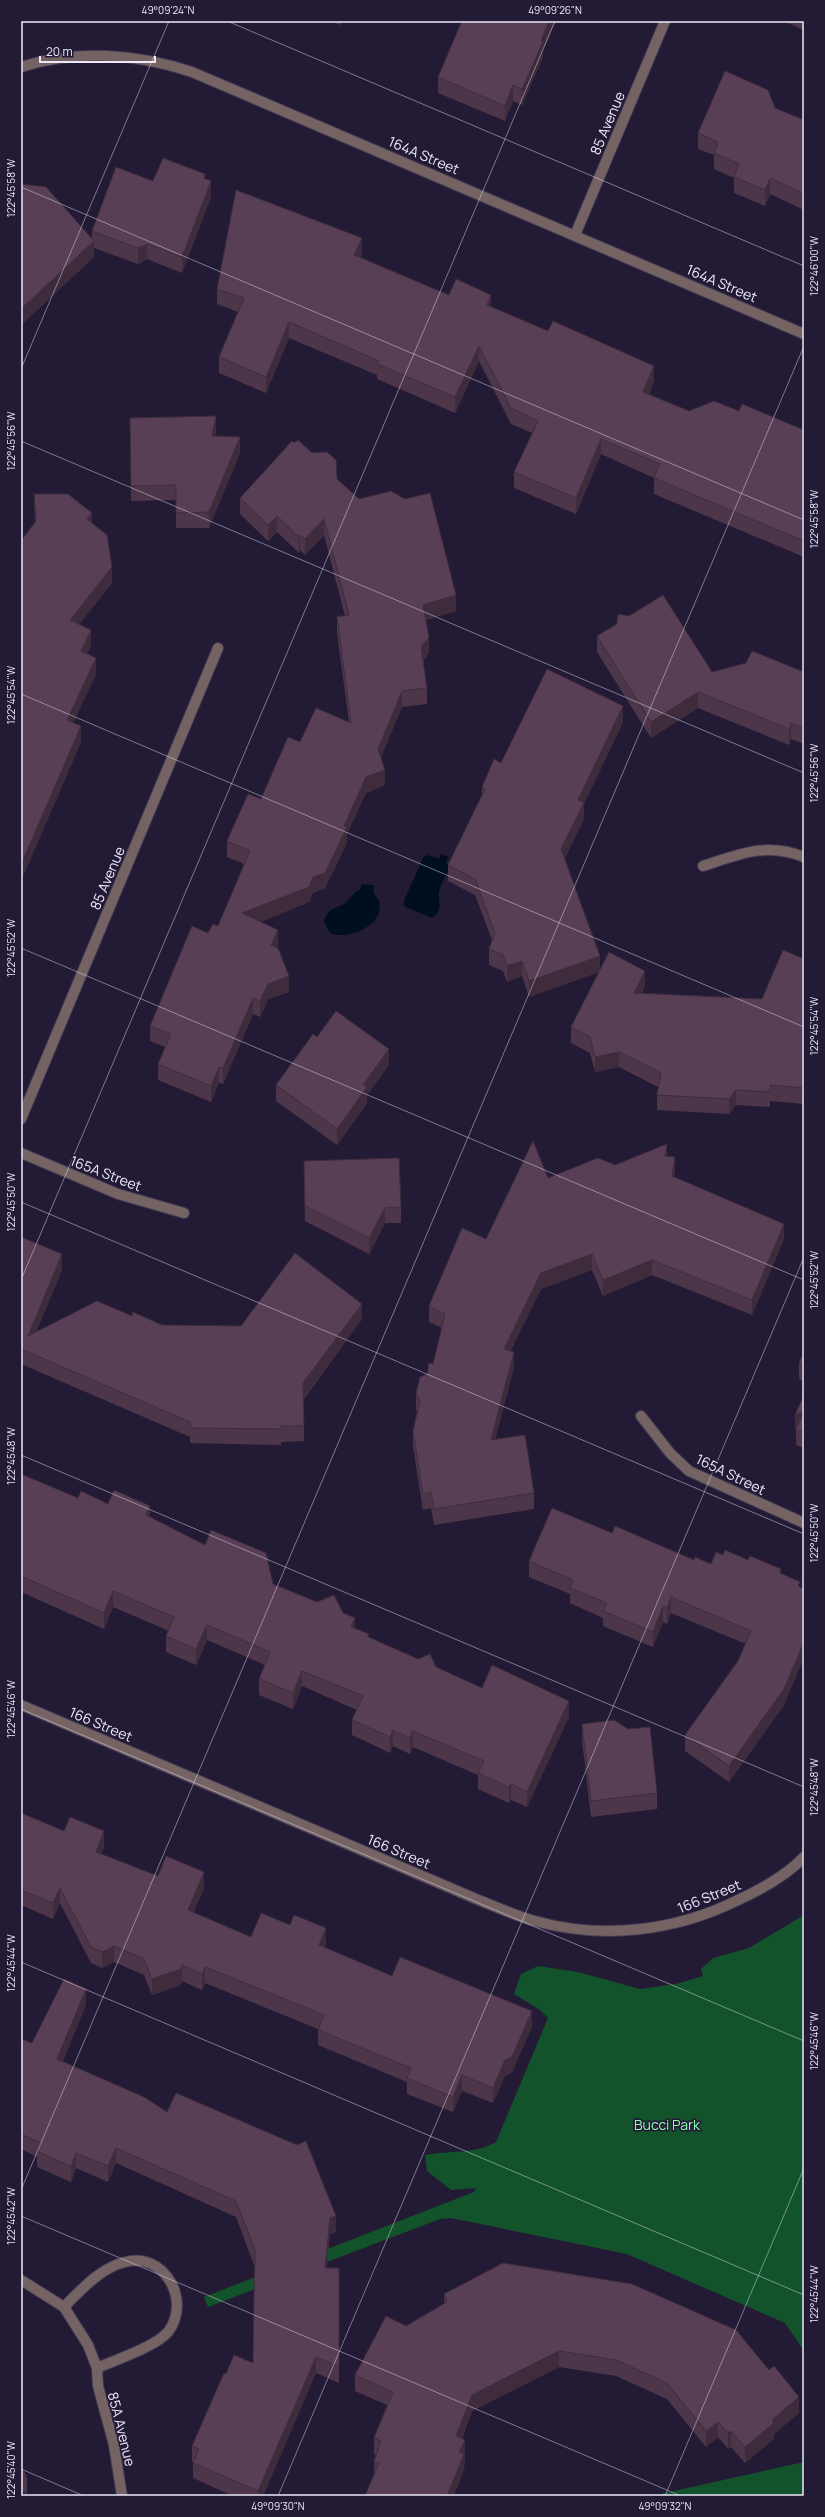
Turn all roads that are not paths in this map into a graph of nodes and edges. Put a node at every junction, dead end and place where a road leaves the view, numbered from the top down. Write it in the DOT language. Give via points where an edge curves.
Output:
graph roads {
  1 [pos="665,21"];
  2 [pos="21,67"];
  3 [pos="575,235"];
  4 [pos="804,334"];
  5 [pos="218,648"];
  6 [pos="804,857"];
  7 [pos="703,866"];
  8 [pos="21,1119"];
  9 [pos="21,1153"];
  10 [pos="184,1212"];
  11 [pos="641,1416"];
  12 [pos="804,1523"];
  13 [pos="21,1705"];
  14 [pos="804,1857"];
  15 [pos="21,2280"];
  16 [pos="64,2307"];
  17 [pos="97,2368"];
  18 [pos="122,2496"];
  1 -- 3 [label="street, 85 Avenue"];
  2 -- 3 [label="street, 164A Street" via="46,60 103,56 174,66 221,83"];
  3 -- 4 [label="street, 164A Street"];
  5 -- 8 [label="street, 85 Avenue"];
  6 -- 7 [label="street" via="785,851 762,849"];
  9 -- 10 [label="street, 165A Street" via="118,1194"];
  11 -- 12 [label="street, 165A Street" via="670,1453 693,1473"];
  13 -- 14 [label="street, 166 Street" via="481,1901 548,1924 573,1929 618,1931 671,1925 721,1909 776,1879"];
  15 -- 16 [label="street"];
  16 -- 17 [label="street" via="82,2332"];
  16 -- 17 [label="street" via="107,2269 126,2261 136,2260 155,2266 172,2283 177,2298 177,2310 167,2333"];
  17 -- 18 [label="street, 85A Avenue" via="98,2386 114,2445"];
}
